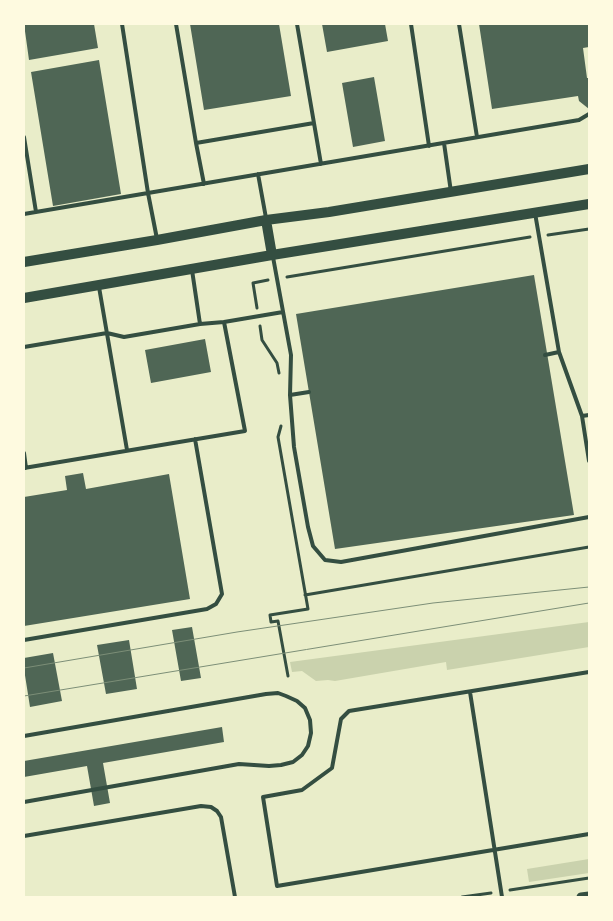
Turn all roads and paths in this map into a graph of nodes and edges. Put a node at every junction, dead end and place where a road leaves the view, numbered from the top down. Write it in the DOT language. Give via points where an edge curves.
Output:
graph roads {
  1 [pos="122,24"];
  2 [pos="176,24"];
  3 [pos="297,24"];
  4 [pos="411,24"];
  5 [pos="459,24"];
  6 [pos="589,114"];
  7 [pos="314,123"];
  8 [pos="24,137"];
  9 [pos="477,137"];
  10 [pos="196,143"];
  11 [pos="444,143"];
  12 [pos="429,146"];
  13 [pos="321,164"];
  14 [pos="589,169"];
  15 [pos="258,174"];
  16 [pos="204,184"];
  17 [pos="451,192"];
  18 [pos="148,193"];
  19 [pos="589,204"];
  20 [pos="36,212"];
  21 [pos="535,212"];
  22 [pos="24,214"];
  23 [pos="266,220"];
  24 [pos="589,228"];
  25 [pos="539,236"];
  26 [pos="157,240"];
  27 [pos="272,255"];
  28 [pos="24,262"];
  29 [pos="192,269"];
  30 [pos="276,278"];
  31 [pos="99,285"];
  32 [pos="24,298"];
  33 [pos="282,312"];
  34 [pos="224,322"];
  35 [pos="200,324"];
  36 [pos="106,333"];
  37 [pos="24,347"];
  38 [pos="559,352"];
  39 [pos="545,355"];
  40 [pos="309,392"];
  41 [pos="290,395"];
  42 [pos="589,415"];
  43 [pos="582,416"];
  44 [pos="195,440"];
  45 [pos="127,450"];
  46 [pos="24,453"];
  47 [pos="589,462"];
  48 [pos="25,468"];
  49 [pos="589,517"];
  50 [pos="589,546"];
  51 [pos="305,595"];
  52 [pos="308,609"];
  53 [pos="24,640"];
  54 [pos="589,672"];
  55 [pos="288,676"];
  56 [pos="470,692"];
  57 [pos="24,736"];
  58 [pos="24,802"];
  59 [pos="589,834"];
  60 [pos="24,836"];
  61 [pos="495,850"];
  62 [pos="589,878"];
  63 [pos="522,888"];
  64 [pos="480,894"];
  65 [pos="589,896"];
  66 [pos="235,897"];
  67 [pos="462,897"];
  68 [pos="502,897"];
  69 [pos="581,897"];
  1 -- 18 [label="lane"];
  2 -- 10 [label="lane"];
  3 -- 7 [label="lane"];
  4 -- 12 [label="lane"];
  5 -- 9 [label="lane"];
  6 -- 9 [label="lane" via="578,120"];
  7 -- 10 [label="lane"];
  7 -- 13 [label="lane"];
  8 -- 20 [label="lane"];
  9 -- 11 [label="lane"];
  10 -- 16 [label="lane"];
  11 -- 12 [label="lane"];
  11 -- 17 [label="lane"];
  12 -- 13 [label="lane"];
  13 -- 15 [label="lane"];
  14 -- 17 [label="main road"];
  15 -- 16 [label="lane"];
  15 -- 23 [label="lane"];
  16 -- 18 [label="lane"];
  17 -- 23 [label="main road"];
  18 -- 20 [label="lane"];
  18 -- 26 [label="lane"];
  19 -- 21 [label="main road"];
  20 -- 22 [label="lane"];
  21 -- 25 [label="lane"];
  21 -- 27 [label="main road"];
  23 -- 26 [label="main road"];
  23 -- 27 [label="main road"];
  24 -- 25 [label="path"];
  25 -- 30 [label="path"];
  25 -- 38 [label="lane"];
  26 -- 28 [label="main road"];
  27 -- 29 [label="main road"];
  27 -- 30 [label="lane"];
  29 -- 31 [label="main road"];
  29 -- 35 [label="lane"];
  30 -- 33 [label="lane"];
  31 -- 32 [label="main road"];
  31 -- 36 [label="lane"];
  33 -- 34 [label="lane"];
  33 -- 41 [label="lane" via="291,355"];
  34 -- 35 [label="lane"];
  34 -- 44 [label="lane" via="245,431"];
  35 -- 36 [label="lane" via="124,337"];
  36 -- 37 [label="lane"];
  36 -- 45 [label="lane"];
  38 -- 39 [label="lane"];
  38 -- 43 [label="lane"];
  40 -- 41 [label="lane"];
  41 -- 49 [label="lane" via="294,447 308,527 313,546 325,560 341,562"];
  42 -- 43 [label="lane"];
  43 -- 47 [label="lane"];
  44 -- 45 [label="lane"];
  44 -- 53 [label="lane" via="222,594 216,604 207,610"];
  45 -- 48 [label="lane"];
  46 -- 48 [label="lane"];
  50 -- 51 [label="path"];
  52 -- 55 [label="path" via="270,615 271,622 278,621"];
  54 -- 56 [label="lane"];
  56 -- 61 [label="lane"];
  56 -- 61 [label="lane" via="349,711 341,720 332,768 302,790 263,797 277,886"];
  57 -- 58 [label="lane" via="278,693 305,708 311,733 302,755 281,765 238,764"];
  59 -- 61 [label="lane"];
  60 -- 66 [label="lane" via="210,807 221,817"];
  61 -- 68 [label="lane"];
  62 -- 63 [label="path"];
  64 -- 67 [label="path"];
  65 -- 69 [label="street"];
}
